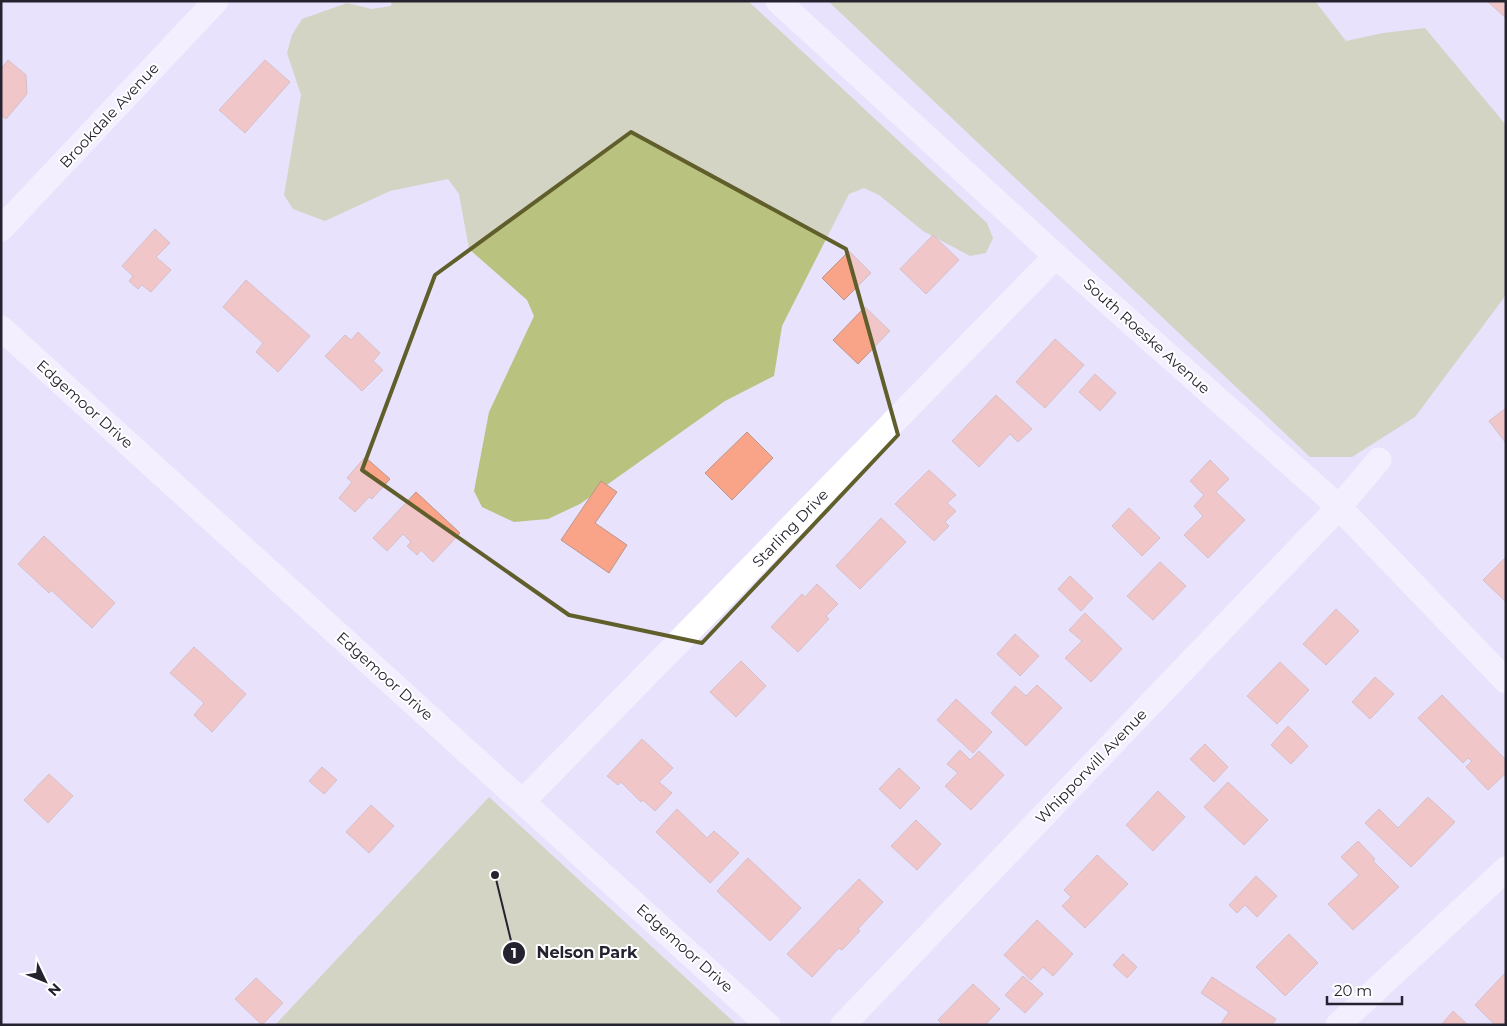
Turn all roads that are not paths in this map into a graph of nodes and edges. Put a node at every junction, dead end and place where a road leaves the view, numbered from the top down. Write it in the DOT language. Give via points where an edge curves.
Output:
graph roads {
  1 [pos="216,1"];
  2 [pos="778,1"];
  3 [pos="1,229"];
  4 [pos="1056,256"];
  5 [pos="1,328"];
  6 [pos="1379,460"];
  7 [pos="1339,507"];
  8 [pos="1506,681"];
  9 [pos="523,801"];
  10 [pos="1506,869"];
  11 [pos="768,1025"];
  12 [pos="843,1025"];
  13 [pos="1338,1025"];
  1 -- 3 [label="street, Brookdale Avenue"];
  2 -- 4 [label="street, South Roeske Avenue"];
  4 -- 7 [label="street, South Roeske Avenue"];
  4 -- 9 [label="street, Starling Drive"];
  5 -- 9 [label="street, Edgemoor Drive"];
  6 -- 7 [label="street, Whipporwill Avenue"];
  7 -- 8 [label="street, South Roeske Avenue"];
  7 -- 12 [label="street, Whipporwill Avenue"];
  9 -- 11 [label="street, Edgemoor Drive"];
  10 -- 13 [label="street"];
}
